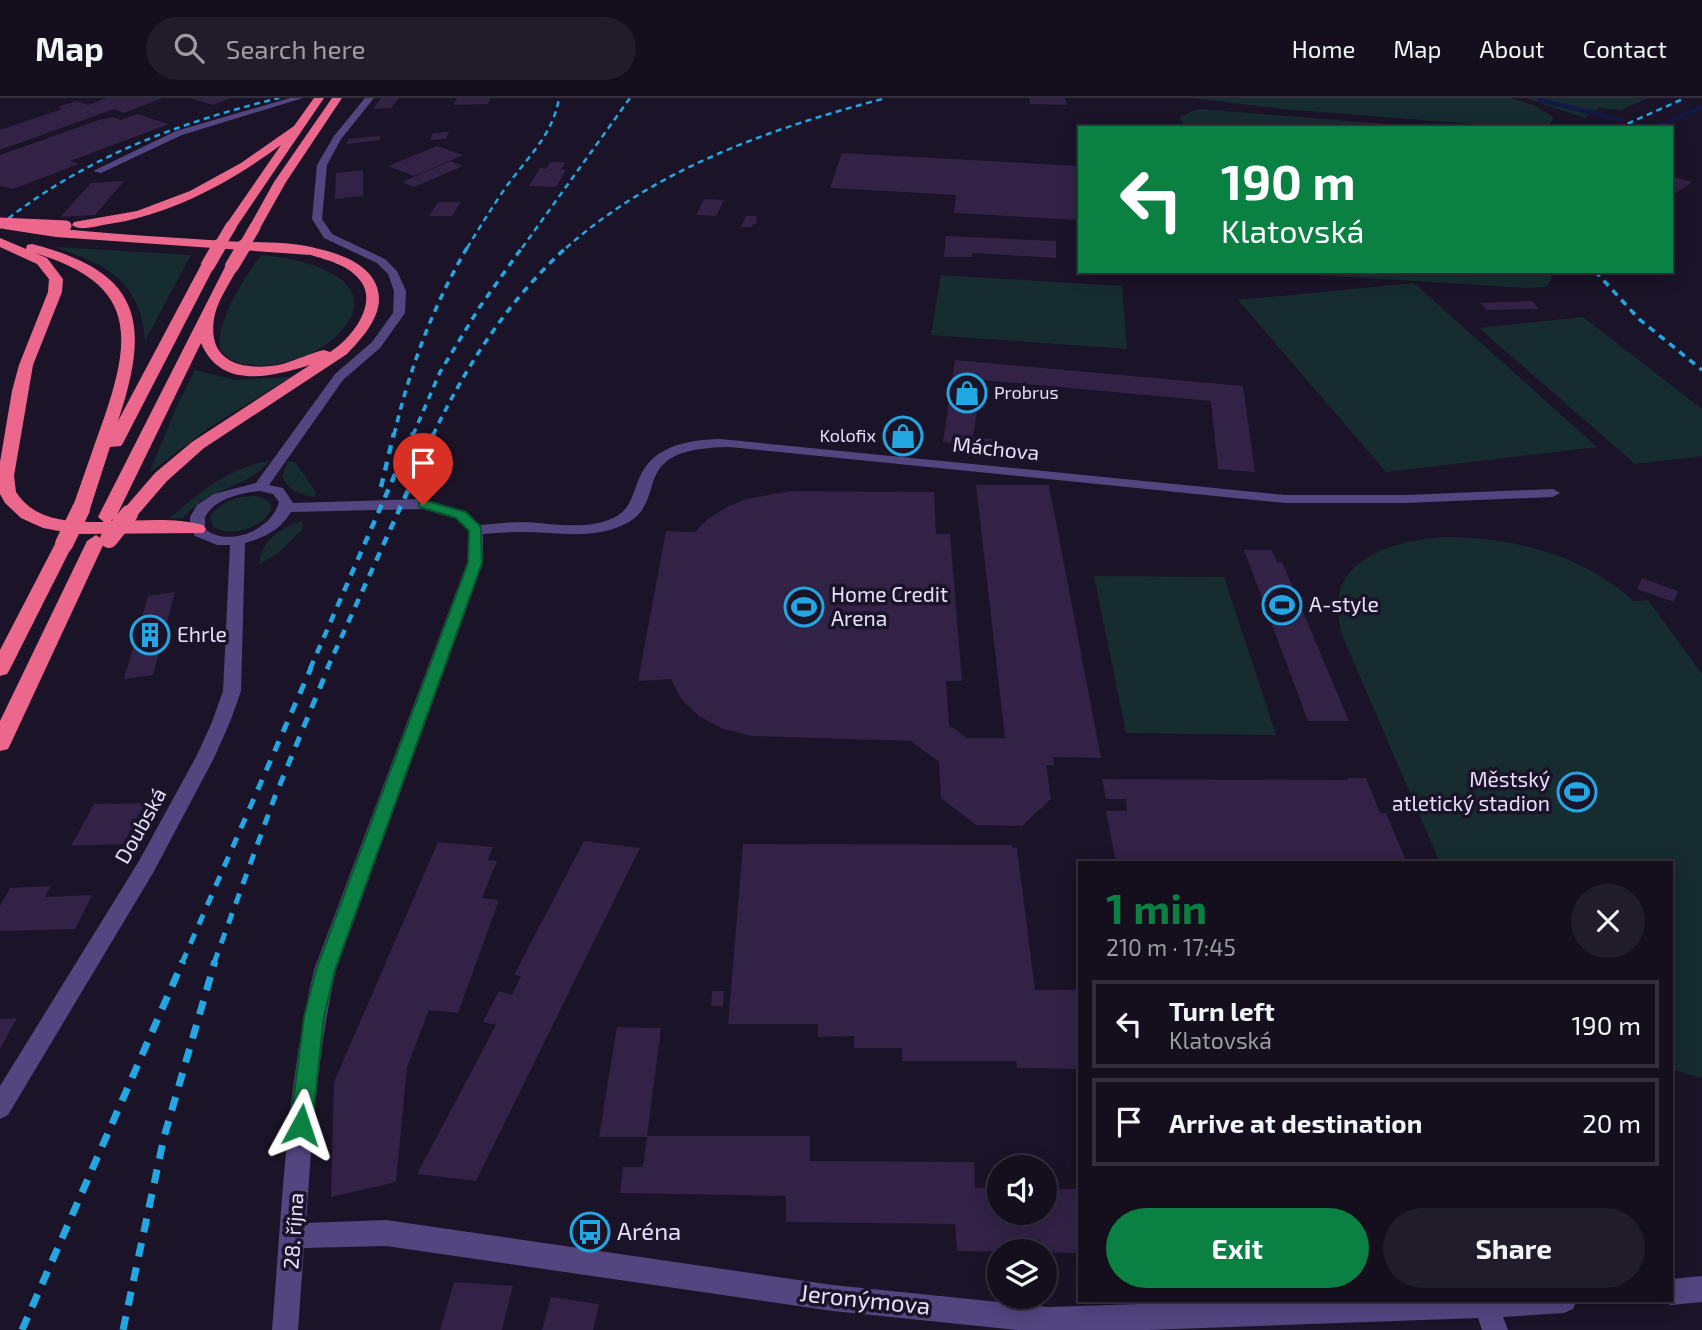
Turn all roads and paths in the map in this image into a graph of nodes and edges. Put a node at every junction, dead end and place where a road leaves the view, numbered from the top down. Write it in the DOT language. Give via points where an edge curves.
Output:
graph roads {
  1 [pos="299,98"];
  2 [pos="318,98"];
  3 [pos="337,98"];
  4 [pos="370,98"];
  5 [pos="290,135"];
  6 [pos="98,171"];
  7 [pos="0,224"];
  8 [pos="61,230"];
  9 [pos="0,240"];
  10 [pos="34,247"];
  11 [pos="274,247"];
  12 [pos="212,304"];
  13 [pos="366,325"];
  14 [pos="260,487"];
  15 [pos="1553,493"];
  16 [pos="286,508"];
  17 [pos="81,509"];
  18 [pos="197,529"];
  19 [pos="476,530"];
  20 [pos="238,539"];
  21 [pos="103,540"];
  22 [pos="0,669"];
  23 [pos="0,743"];
  24 [pos="0,1107"];
  25 [pos="294,1236"];
  26 [pos="1702,1289"];
  27 [pos="1673,1292"];
  28 [pos="1556,1302"];
  29 [pos="1491,1318"];
  30 [pos="285,1330"];
  1 -- 6 [label="street" via="179,133"];
  2 -- 5 [label="highway"];
  3 -- 12 [label="highway, bridge" via="254,227"];
  4 -- 14 [label="street" via="337,138 322,165 317,219 328,236 381,261 393,273 400,291 399,313 376,345 339,377"];
  5 -- 8 [label="highway" via="239,171 195,194 138,214"];
  5 -- 17 [label="highway, bridge" via="208,265"];
  7 -- 8 [label="highway, bridge"];
  8 -- 11 [label="highway"];
  9 -- 10 [label="highway"];
  9 -- 10 [label="highway"];
  10 -- 11 [label="highway"];
  10 -- 17 [label="highway" via="78,263 100,277 120,301 130,331 125,378"];
  10 -- 18 [label="highway" via="56,279 55,292 26,365 7,492 27,514 48,524"];
  11 -- 13 [label="highway" via="326,254 357,269 369,282 374,298"];
  12 -- 13 [label="highway" via="206,326 211,356 223,366 242,370 273,370 305,362 335,348"];
  12 -- 21 [label="highway" via="107,517"];
  13 -- 21 [label="highway, bridge" via="332,360 198,445 161,477"];
  14 -- 16 [label="street" via="284,496"];
  14 -- 18 [label="street" via="232,491 207,504 196,521"];
  15 -- 19 [label="street, Máchova" via="1285,499 710,443 676,448 651,467 637,508 621,521 604,527"];
  16 -- 19 [label="street" via="423,505 461,515"];
  16 -- 20 [label="street" via="264,530"];
  17 -- 22 [label="highway, bridge"];
  18 -- 20 [label="street" via="205,537"];
  19 -- 25 [label="street, 28. října" via="475,563 326,970 303,1098"];
  20 -- 24 [label="street, Doubská" via="232,691 221,722 146,867"];
  21 -- 23 [label="highway" via="78,578"];
  25 -- 29 [label="street, Jeronýmova" via="386,1233 833,1298 1048,1320"];
  25 -- 30 [label="street, 28. října"];
  26 -- 27 [label="street"];
  28 -- 29 [label="street, Jeronýmova"];
}
